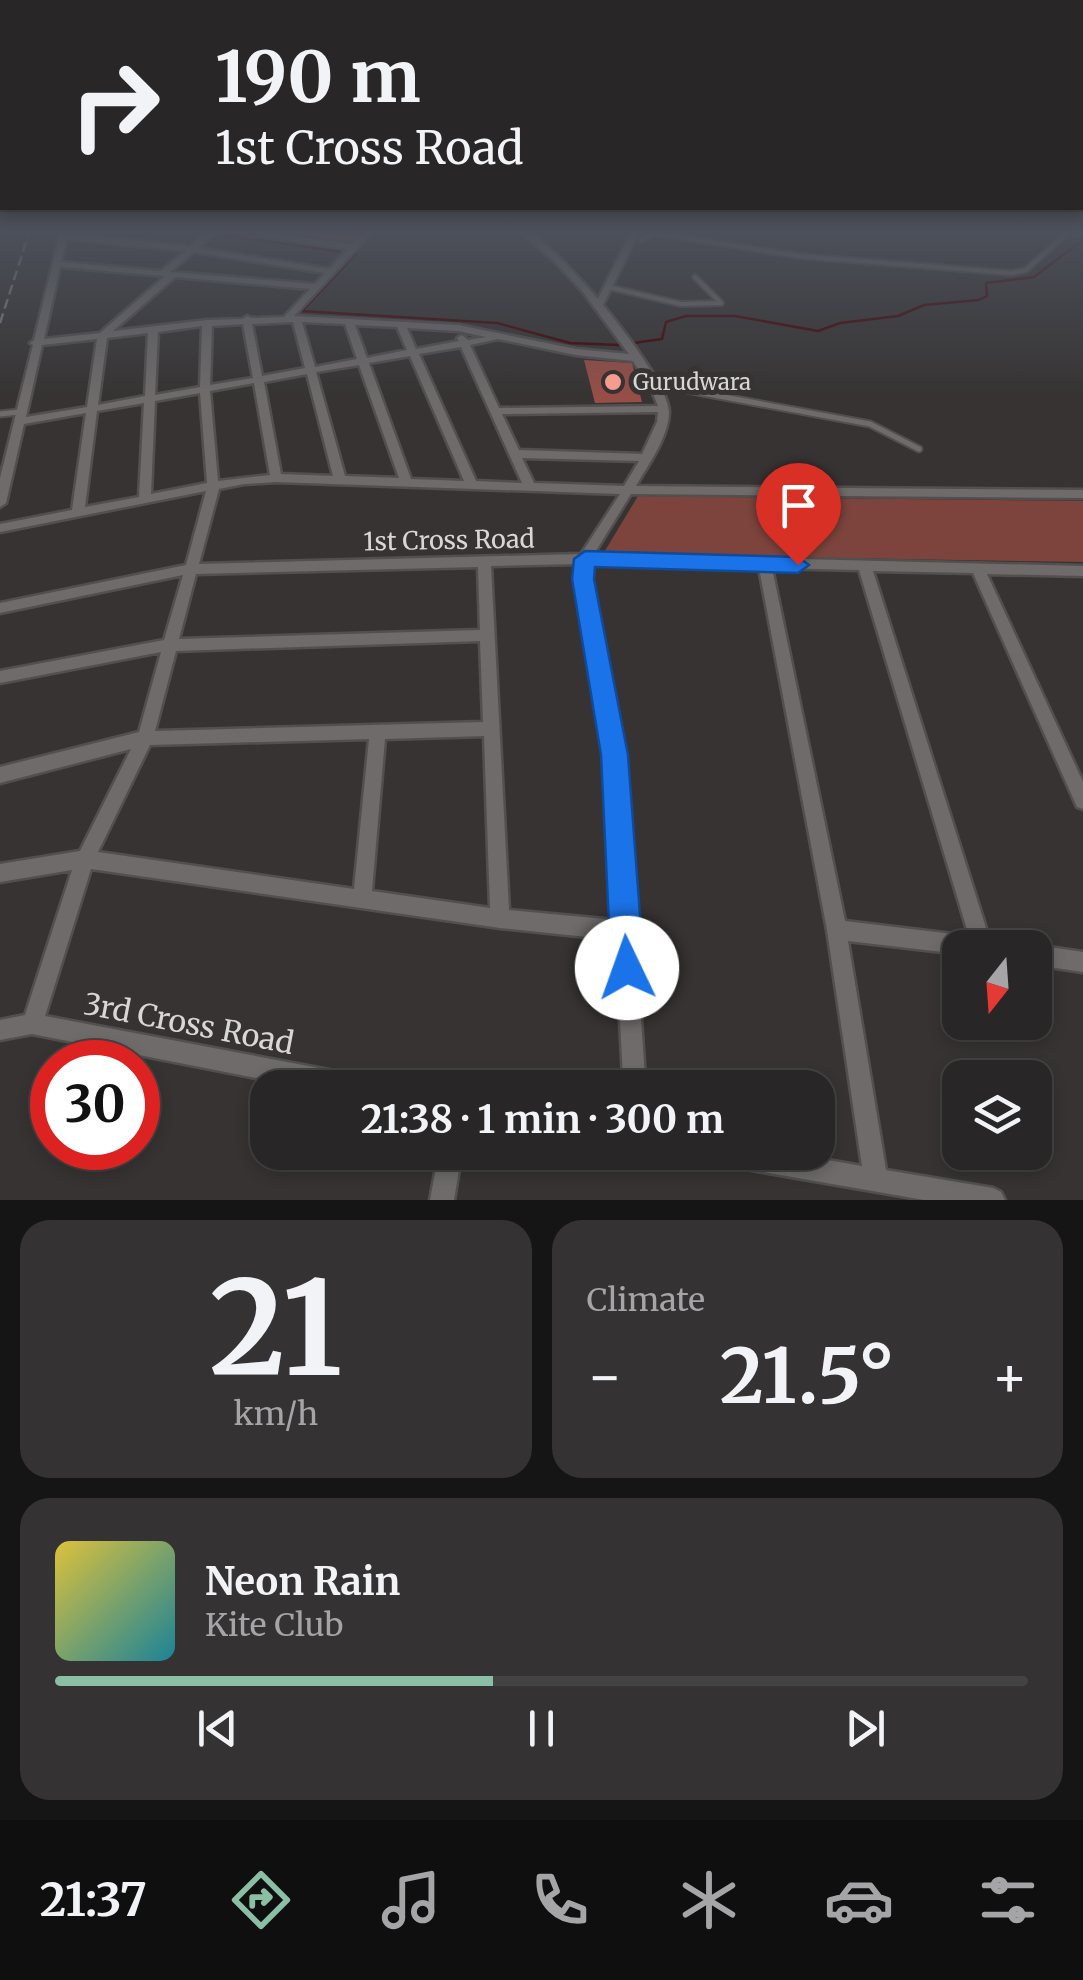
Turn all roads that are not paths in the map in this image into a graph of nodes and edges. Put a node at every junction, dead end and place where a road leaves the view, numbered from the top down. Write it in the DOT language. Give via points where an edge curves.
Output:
graph roads {
  1 [pos="50,286"];
  2 [pos="154,286"];
  3 [pos="306,286"];
  4 [pos="584,286"];
  5 [pos="704,286"];
  6 [pos="317,287"];
  7 [pos="608,287"];
  8 [pos="601,303"];
  9 [pos="291,318"];
  10 [pos="247,319"];
  11 [pos="348,322"];
  12 [pos="207,323"];
  13 [pos="401,325"];
  14 [pos="458,328"];
  15 [pos="153,330"];
  16 [pos="102,336"];
  17 [pos="500,336"];
  18 [pos="35,343"];
  19 [pos="464,344"];
  20 [pos="414,353"];
  21 [pos="633,353"];
  22 [pos="363,361"];
  23 [pos="310,370"];
  24 [pos="258,380"];
  25 [pos="652,384"];
  26 [pos="205,389"];
  27 [pos="149,399"];
  28 [pos="92,409"];
  29 [pos="664,409"];
  30 [pos="496,411"];
  31 [pos="0,414"];
  32 [pos="18,417"];
  33 [pos="919,449"];
  34 [pos="518,454"];
  35 [pos="645,458"];
  36 [pos="276,478"];
  37 [pos="340,480"];
  38 [pos="406,482"];
  39 [pos="472,485"];
  40 [pos="530,487"];
  41 [pos="213,488"];
  42 [pos="626,490"];
  43 [pos="1083,494"];
  44 [pos="145,499"];
  45 [pos="0,503"];
  46 [pos="78,512"];
  47 [pos="0,528"];
  48 [pos="585,559"];
  49 [pos="484,562"];
  50 [pos="765,564"];
  51 [pos="865,567"];
  52 [pos="188,568"];
  53 [pos="978,569"];
  54 [pos="1081,574"];
  55 [pos="0,608"];
  56 [pos="488,634"];
  57 [pos="168,645"];
  58 [pos="0,677"];
  59 [pos="492,729"];
  60 [pos="378,732"];
  61 [pos="144,738"];
  62 [pos="0,774"];
  63 [pos="1082,794"];
  64 [pos="85,859"];
  65 [pos="0,873"];
  66 [pos="362,899"];
  67 [pos="500,919"];
  68 [pos="837,930"];
  69 [pos="625,931"];
  70 [pos="1052,957"];
  71 [pos="1083,962"];
  72 [pos="32,1024"];
  73 [pos="0,1030"];
  74 [pos="272,1070"];
  75 [pos="633,1070"];
  76 [pos="448,1170"];
  77 [pos="817,1170"];
  78 [pos="876,1180"];
  79 [pos="442,1200"];
  80 [pos="993,1200"];
  1 -- 18 [label="street"];
  2 -- 16 [label="street"];
  3 -- 6 [label="street"];
  4 -- 8 [label="street"];
  5 -- 7 [label="lane" via="721,303 681,304"];
  6 -- 9 [label="street"];
  7 -- 8 [label="street"];
  8 -- 21 [label="street"];
  9 -- 10 [label="street"];
  9 -- 11 [label="street"];
  9 -- 23 [label="street"];
  10 -- 12 [label="street"];
  10 -- 24 [label="street"];
  11 -- 13 [label="street"];
  11 -- 22 [label="street"];
  12 -- 15 [label="street"];
  12 -- 26 [label="street"];
  13 -- 14 [label="street"];
  13 -- 20 [label="street"];
  14 -- 17 [label="street"];
  14 -- 19 [label="street"];
  15 -- 16 [label="street"];
  15 -- 27 [label="street"];
  16 -- 18 [label="street"];
  16 -- 28 [label="street"];
  17 -- 19 [label="street"];
  17 -- 21 [label="street" via="576,352"];
  18 -- 32 [label="street"];
  19 -- 20 [label="street"];
  19 -- 30 [label="street"];
  20 -- 22 [label="street"];
  20 -- 39 [label="street"];
  21 -- 25 [label="street"];
  22 -- 23 [label="street"];
  22 -- 38 [label="street"];
  23 -- 24 [label="street"];
  23 -- 37 [label="street"];
  24 -- 26 [label="street"];
  24 -- 36 [label="street"];
  25 -- 29 [label="street"];
  25 -- 33 [label="lane" via="870,424"];
  26 -- 27 [label="street"];
  26 -- 41 [label="street"];
  27 -- 28 [label="street"];
  27 -- 44 [label="street"];
  28 -- 32 [label="street"];
  28 -- 46 [label="street"];
  29 -- 30 [label="street"];
  29 -- 35 [label="street"];
  30 -- 34 [label="street"];
  31 -- 32 [label="lane"];
  32 -- 45 [label="street"];
  34 -- 35 [label="street"];
  34 -- 40 [label="street"];
  35 -- 42 [label="street"];
  36 -- 37 [label="street"];
  36 -- 41 [label="street"];
  37 -- 38 [label="street"];
  38 -- 39 [label="street"];
  39 -- 40 [label="street"];
  40 -- 42 [label="street"];
  41 -- 44 [label="street"];
  41 -- 52 [label="street"];
  42 -- 43 [label="street"];
  42 -- 48 [label="street"];
  44 -- 46 [label="street"];
  46 -- 47 [label="street"];
  48 -- 49 [label="street, 1st Cross Road"];
  48 -- 50 [label="street, 1st Cross Road"];
  48 -- 69 [label="street" via="583,579 615,755"];
  49 -- 52 [label="street, 1st Cross Road"];
  49 -- 56 [label="street"];
  50 -- 51 [label="street, 1st Cross Road"];
  50 -- 68 [label="street"];
  51 -- 53 [label="street, 1st Cross Road"];
  51 -- 68 [label="street" via="982,948"];
  52 -- 55 [label="street, 1st Cross Road"];
  52 -- 57 [label="street"];
  53 -- 54 [label="street, 1st Cross Road"];
  53 -- 63 [label="street"];
  56 -- 57 [label="street"];
  56 -- 59 [label="street"];
  57 -- 58 [label="street"];
  57 -- 61 [label="street"];
  59 -- 60 [label="street"];
  59 -- 67 [label="street"];
  60 -- 61 [label="street"];
  60 -- 66 [label="street"];
  61 -- 62 [label="street"];
  61 -- 64 [label="street"];
  64 -- 65 [label="street"];
  64 -- 66 [label="street"];
  64 -- 72 [label="street"];
  66 -- 67 [label="street"];
  67 -- 69 [label="street"];
  68 -- 78 [label="street"];
  69 -- 75 [label="street"];
  70 -- 71 [label="street"];
  72 -- 73 [label="street, 3rd Cross Road"];
  72 -- 74 [label="street, 3rd Cross Road"];
  76 -- 79 [label="street"];
  77 -- 78 [label="street"];
  78 -- 80 [label="street"];
}
